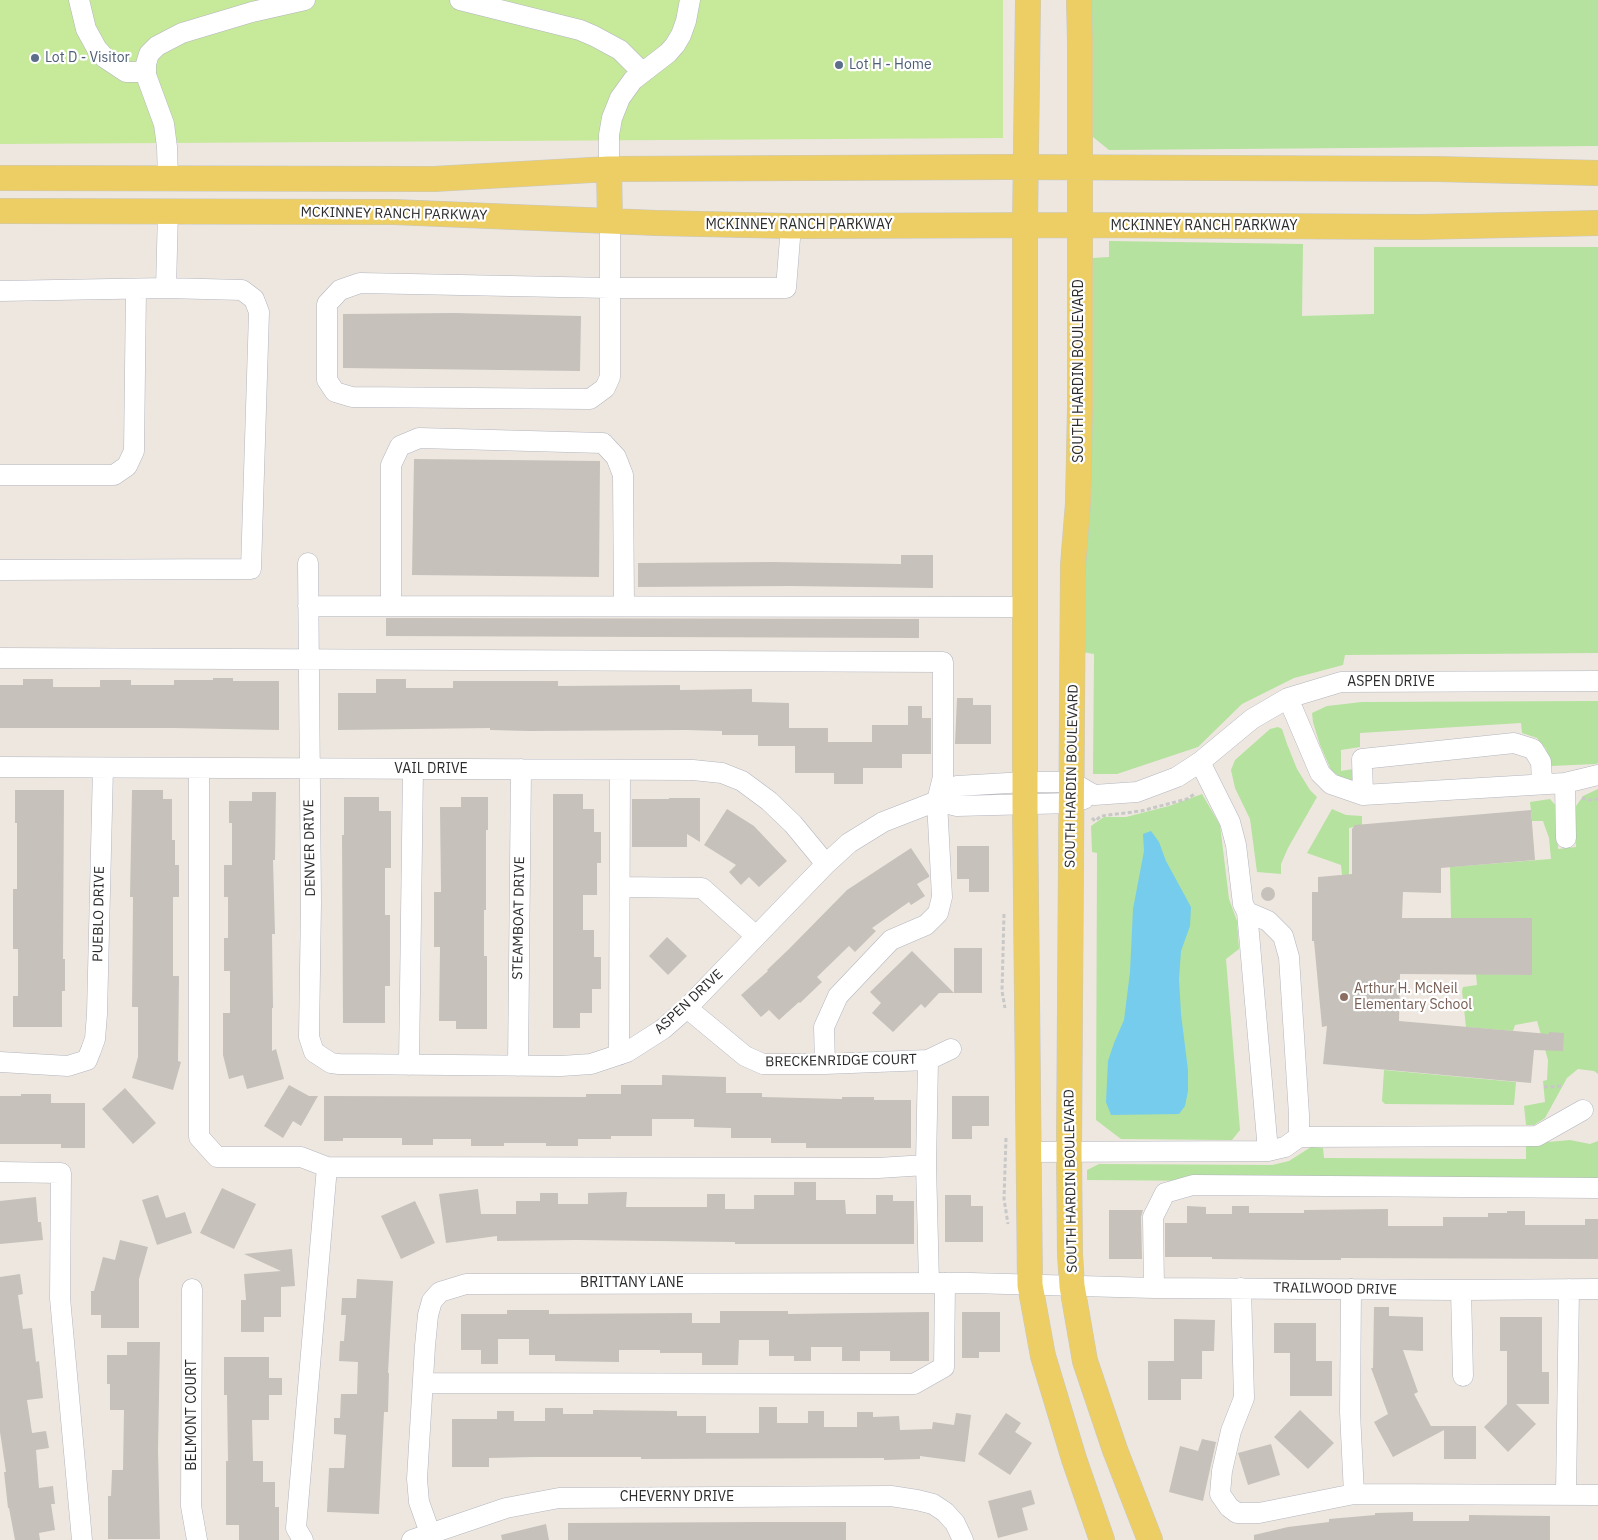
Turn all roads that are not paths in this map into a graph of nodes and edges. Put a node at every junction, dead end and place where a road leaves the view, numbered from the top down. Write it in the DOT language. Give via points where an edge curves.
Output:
graph roads {
  1 [pos="80,0"];
  2 [pos="305,0"];
  3 [pos="460,0"];
  4 [pos="690,0"];
  5 [pos="1028,0"];
  6 [pos="1079,0"];
  7 [pos="146,72"];
  8 [pos="642,72"];
  9 [pos="1026,167"];
  10 [pos="1079,167"];
  11 [pos="609,169"];
  12 [pos="1598,174"];
  13 [pos="0,178"];
  14 [pos="168,179"];
  15 [pos="0,211"];
  16 [pos="168,211"];
  17 [pos="610,221"];
  18 [pos="1598,223"];
  19 [pos="1025,225"];
  20 [pos="1079,225"];
  21 [pos="791,226"];
  22 [pos="166,288"];
  23 [pos="610,288"];
  24 [pos="136,289"];
  25 [pos="0,291"];
  26 [pos="0,475"];
  27 [pos="308,563"];
  28 [pos="0,570"];
  29 [pos="308,606"];
  30 [pos="390,606"];
  31 [pos="624,606"];
  32 [pos="1025,607"];
  33 [pos="0,658"];
  34 [pos="308,659"];
  35 [pos="1598,681"];
  36 [pos="1288,698"];
  37 [pos="1200,762"];
  38 [pos="0,767"];
  39 [pos="102,768"];
  40 [pos="199,768"];
  41 [pos="309,768"];
  42 [pos="413,769"];
  43 [pos="521,769"];
  44 [pos="620,770"];
  45 [pos="1598,775"];
  46 [pos="1542,783"];
  47 [pos="1565,783"];
  48 [pos="1025,793"];
  49 [pos="1362,795"];
  50 [pos="1081,798"];
  51 [pos="937,801"];
  52 [pos="1566,838"];
  53 [pos="826,864"];
  54 [pos="621,887"];
  55 [pos="1247,912"];
  56 [pos="756,936"];
  57 [pos="687,1008"];
  58 [pos="309,1037"];
  59 [pos="951,1048"];
  60 [pos="619,1055"];
  61 [pos="928,1060"];
  62 [pos="0,1062"];
  63 [pos="825,1064"];
  64 [pos="409,1065"];
  65 [pos="518,1066"];
  66 [pos="1583,1110"];
  67 [pos="1298,1137"];
  68 [pos="1069,1151"];
  69 [pos="1268,1151"];
  70 [pos="1029,1152"];
  71 [pos="926,1165"];
  72 [pos="327,1167"];
  73 [pos="0,1172"];
  74 [pos="1598,1188"];
  75 [pos="937,1283"];
  76 [pos="1030,1285"];
  77 [pos="1072,1286"];
  78 [pos="1154,1288"];
  79 [pos="1241,1288"];
  80 [pos="192,1289"];
  81 [pos="1351,1289"];
  82 [pos="1569,1289"];
  83 [pos="1598,1289"];
  84 [pos="1461,1290"];
  85 [pos="1463,1376"];
  86 [pos="423,1383"];
  87 [pos="1354,1494"];
  88 [pos="1566,1494"];
  89 [pos="1598,1495"];
  90 [pos="421,1537"];
  91 [pos="82,1540"];
  92 [pos="197,1540"];
  93 [pos="303,1540"];
  94 [pos="963,1540"];
  95 [pos="1102,1540"];
  96 [pos="1150,1540"];
  1 -- 7 [label="street" via="86,29 105,58 126,72"];
  2 -- 7 [label="street" via="182,33 153,49 147,58"];
  3 -- 8 [label="street" via="580,30 620,50"];
  4 -- 8 [label="street" via="686,21 675,45"];
  5 -- 9 [label="main road"];
  6 -- 10 [label="main road, SOUTH HARDIN BOULEVARD"];
  7 -- 14 [label="street" via="164,124"];
  8 -- 11 [label="street" via="626,88 614,113 609,135"];
  9 -- 10 [label="main road"];
  9 -- 11 [label="main road"];
  9 -- 19 [label="main road"];
  10 -- 12 [label="main road" via="1436,169"];
  10 -- 20 [label="main road, SOUTH HARDIN BOULEVARD"];
  11 -- 14 [label="main road" via="434,179"];
  11 -- 17 [label="main road"];
  13 -- 14 [label="main road"];
  14 -- 16 [label="main road"];
  15 -- 16 [label="main road, MCKINNEY RANCH PARKWAY"];
  16 -- 17 [label="main road, MCKINNEY RANCH PARKWAY" via="394,212"];
  16 -- 22 [label="street"];
  17 -- 21 [label="main road, MCKINNEY RANCH PARKWAY"];
  17 -- 23 [label="street"];
  18 -- 20 [label="main road, MCKINNEY RANCH PARKWAY" via="1419,227"];
  19 -- 20 [label="main road, MCKINNEY RANCH PARKWAY"];
  19 -- 21 [label="main road, MCKINNEY RANCH PARKWAY"];
  19 -- 32 [label="main road"];
  20 -- 50 [label="main road, SOUTH HARDIN BOULEVARD" via="1080,407 1073,564"];
  21 -- 23 [label="street" via="786,288"];
  22 -- 24 [label="street"];
  22 -- 28 [label="street" via="242,290 254,299 259,312 251,569"];
  23 -- 23 [label="street" via="610,377 605,388 590,399 352,397 335,392 328,380 326,304 340,290 360,283"];
  24 -- 25 [label="street"];
  24 -- 26 [label="street" via="134,451 127,466 114,475"];
  27 -- 29 [label="street, DENVER DRIVE"];
  29 -- 30 [label="street"];
  29 -- 34 [label="street, DENVER DRIVE"];
  30 -- 31 [label="street"];
  30 -- 31 [label="street" via="390,465 400,446 419,438 603,443 616,457 623,475"];
  31 -- 32 [label="street"];
  32 -- 48 [label="main road"];
  33 -- 34 [label="street"];
  34 -- 41 [label="street, DENVER DRIVE"];
  34 -- 51 [label="street" via="943,662 943,776"];
  35 -- 36 [label="street, ASPEN DRIVE" via="1341,682"];
  36 -- 37 [label="street, ASPEN DRIVE" via="1252,719"];
  36 -- 49 [label="street" via="1320,773 1331,784"];
  37 -- 50 [label="street, ASPEN DRIVE" via="1177,777 1137,792"];
  37 -- 55 [label="street" via="1230,822"];
  38 -- 39 [label="street, VAIL DRIVE"];
  39 -- 40 [label="street, VAIL DRIVE"];
  39 -- 62 [label="street, PUEBLO DRIVE" via="95,1039 87,1060 68,1066"];
  40 -- 41 [label="street, VAIL DRIVE"];
  40 -- 72 [label="street" via="199,1137 217,1157 301,1157"];
  41 -- 42 [label="street, VAIL DRIVE"];
  41 -- 58 [label="street, DENVER DRIVE"];
  42 -- 43 [label="street, VAIL DRIVE"];
  42 -- 64 [label="street"];
  43 -- 44 [label="street, VAIL DRIVE"];
  43 -- 65 [label="street, STEAMBOAT DRIVE"];
  44 -- 53 [label="street, VAIL DRIVE" via="693,770 722,773 742,781 793,824"];
  44 -- 54 [label="street"];
  45 -- 47 [label="street"];
  46 -- 47 [label="street"];
  46 -- 49 [label="street"];
  46 -- 49 [label="street" via="1541,762 1533,749 1514,743 1362,758"];
  47 -- 52 [label="street"];
  48 -- 50 [label="street, ASPEN DRIVE"];
  48 -- 51 [label="street, ASPEN DRIVE" via="957,786"];
  48 -- 70 [label="main road"];
  50 -- 68 [label="main road, SOUTH HARDIN BOULEVARD"];
  51 -- 53 [label="street, ASPEN DRIVE" via="883,822 849,843"];
  51 -- 63 [label="street" via="942,897 938,913 926,926 891,940 838,996 824,1027"];
  53 -- 56 [label="street, ASPEN DRIVE"];
  54 -- 56 [label="street" via="702,888"];
  54 -- 60 [label="street"];
  55 -- 67 [label="street" via="1268,921 1282,936 1289,957"];
  55 -- 69 [label="street"];
  56 -- 57 [label="street, ASPEN DRIVE"];
  57 -- 60 [label="street, ASPEN DRIVE" via="645,1042"];
  57 -- 63 [label="street, BRECKENRIDGE COURT" via="726,1042 763,1064"];
  58 -- 64 [label="street, ASPEN DRIVE" via="314,1052 331,1062"];
  59 -- 61 [label="street, BRECKENRIDGE COURT"];
  60 -- 65 [label="street, ASPEN DRIVE" via="592,1064"];
  61 -- 63 [label="street, BRECKENRIDGE COURT"];
  61 -- 71 [label="street"];
  64 -- 65 [label="street, ASPEN DRIVE"];
  66 -- 67 [label="street" via="1537,1136"];
  67 -- 69 [label="street" via="1285,1147"];
  68 -- 69 [label="street"];
  68 -- 70 [label="street"];
  68 -- 77 [label="main road, SOUTH HARDIN BOULEVARD"];
  70 -- 76 [label="main road"];
  71 -- 72 [label="street" via="878,1168"];
  71 -- 75 [label="street"];
  72 -- 93 [label="street" via="296,1528"];
  73 -- 91 [label="street" via="61,1173 60,1298"];
  74 -- 78 [label="street" via="1193,1185 1165,1193 1153,1217"];
  75 -- 76 [label="street, BRITTANY LANE"];
  75 -- 86 [label="street, BRITTANY LANE" via="466,1284 440,1292 432,1301"];
  75 -- 86 [label="street" via="944,1367 914,1384"];
  76 -- 77 [label="street, BRITTANY LANE"];
  76 -- 95 [label="main road" via="1043,1356"];
  77 -- 78 [label="street, TRAILWOOD DRIVE"];
  77 -- 96 [label="main road, SOUTH HARDIN BOULEVARD" via="1085,1361 1114,1450"];
  78 -- 79 [label="street, TRAILWOOD DRIVE"];
  79 -- 81 [label="street, TRAILWOOD DRIVE"];
  79 -- 87 [label="street" via="1244,1398 1230,1431 1220,1494 1237,1513 1258,1513"];
  80 -- 92 [label="street, BELMONT COURT" via="191,1506"];
  81 -- 84 [label="street, TRAILWOOD DRIVE"];
  81 -- 87 [label="street" via="1350,1412"];
  82 -- 83 [label="street, TRAILWOOD DRIVE"];
  82 -- 84 [label="street, TRAILWOOD DRIVE"];
  82 -- 88 [label="street"];
  84 -- 85 [label="street"];
  86 -- 90 [label="street, BRITTANY LANE" via="417,1479"];
  87 -- 88 [label="street"];
  88 -- 89 [label="street"];
  90 -- 94 [label="street, CHEVERNY DRIVE" via="506,1508 578,1497 891,1496 933,1504 955,1523"];
}
